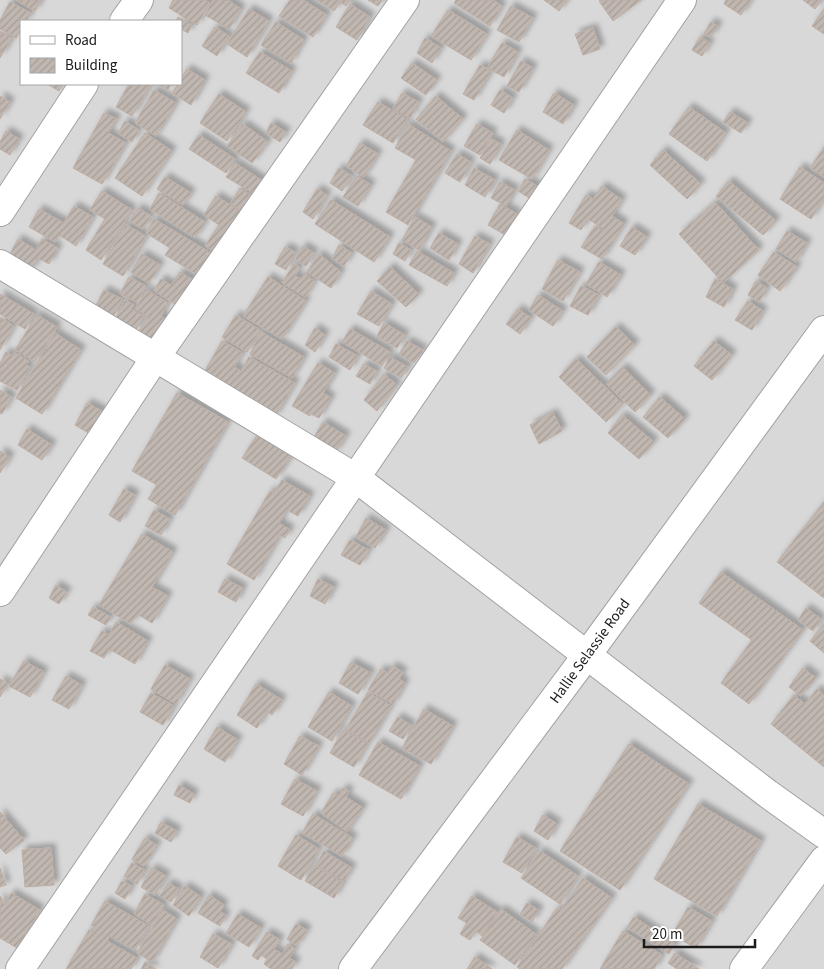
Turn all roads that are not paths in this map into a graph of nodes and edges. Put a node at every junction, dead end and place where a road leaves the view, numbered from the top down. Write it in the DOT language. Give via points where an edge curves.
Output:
graph roads {
  1 [pos="405,0"];
  2 [pos="682,0"];
  3 [pos="83,85"];
  4 [pos="0,212"];
  5 [pos="0,264"];
  6 [pos="824,330"];
  7 [pos="155,358"];
  8 [pos="356,478"];
  9 [pos="0,592"];
  10 [pos="587,655"];
  11 [pos="824,834"];
  12 [pos="824,860"];
  13 [pos="0,958"];
  14 [pos="18,969"];
  15 [pos="353,969"];
  16 [pos="744,969"];
  1 -- 7 [label="street"];
  2 -- 8 [label="street"];
  3 -- 4 [label="street"];
  5 -- 7 [label="street"];
  6 -- 10 [label="street, Hallie Selassie Road"];
  7 -- 8 [label="street"];
  7 -- 9 [label="street"];
  8 -- 10 [label="street"];
  8 -- 14 [label="street"];
  10 -- 11 [label="street"];
  10 -- 15 [label="street, Hallie Selassie Road"];
  12 -- 16 [label="street"];
  13 -- 14 [label="street"];
}
